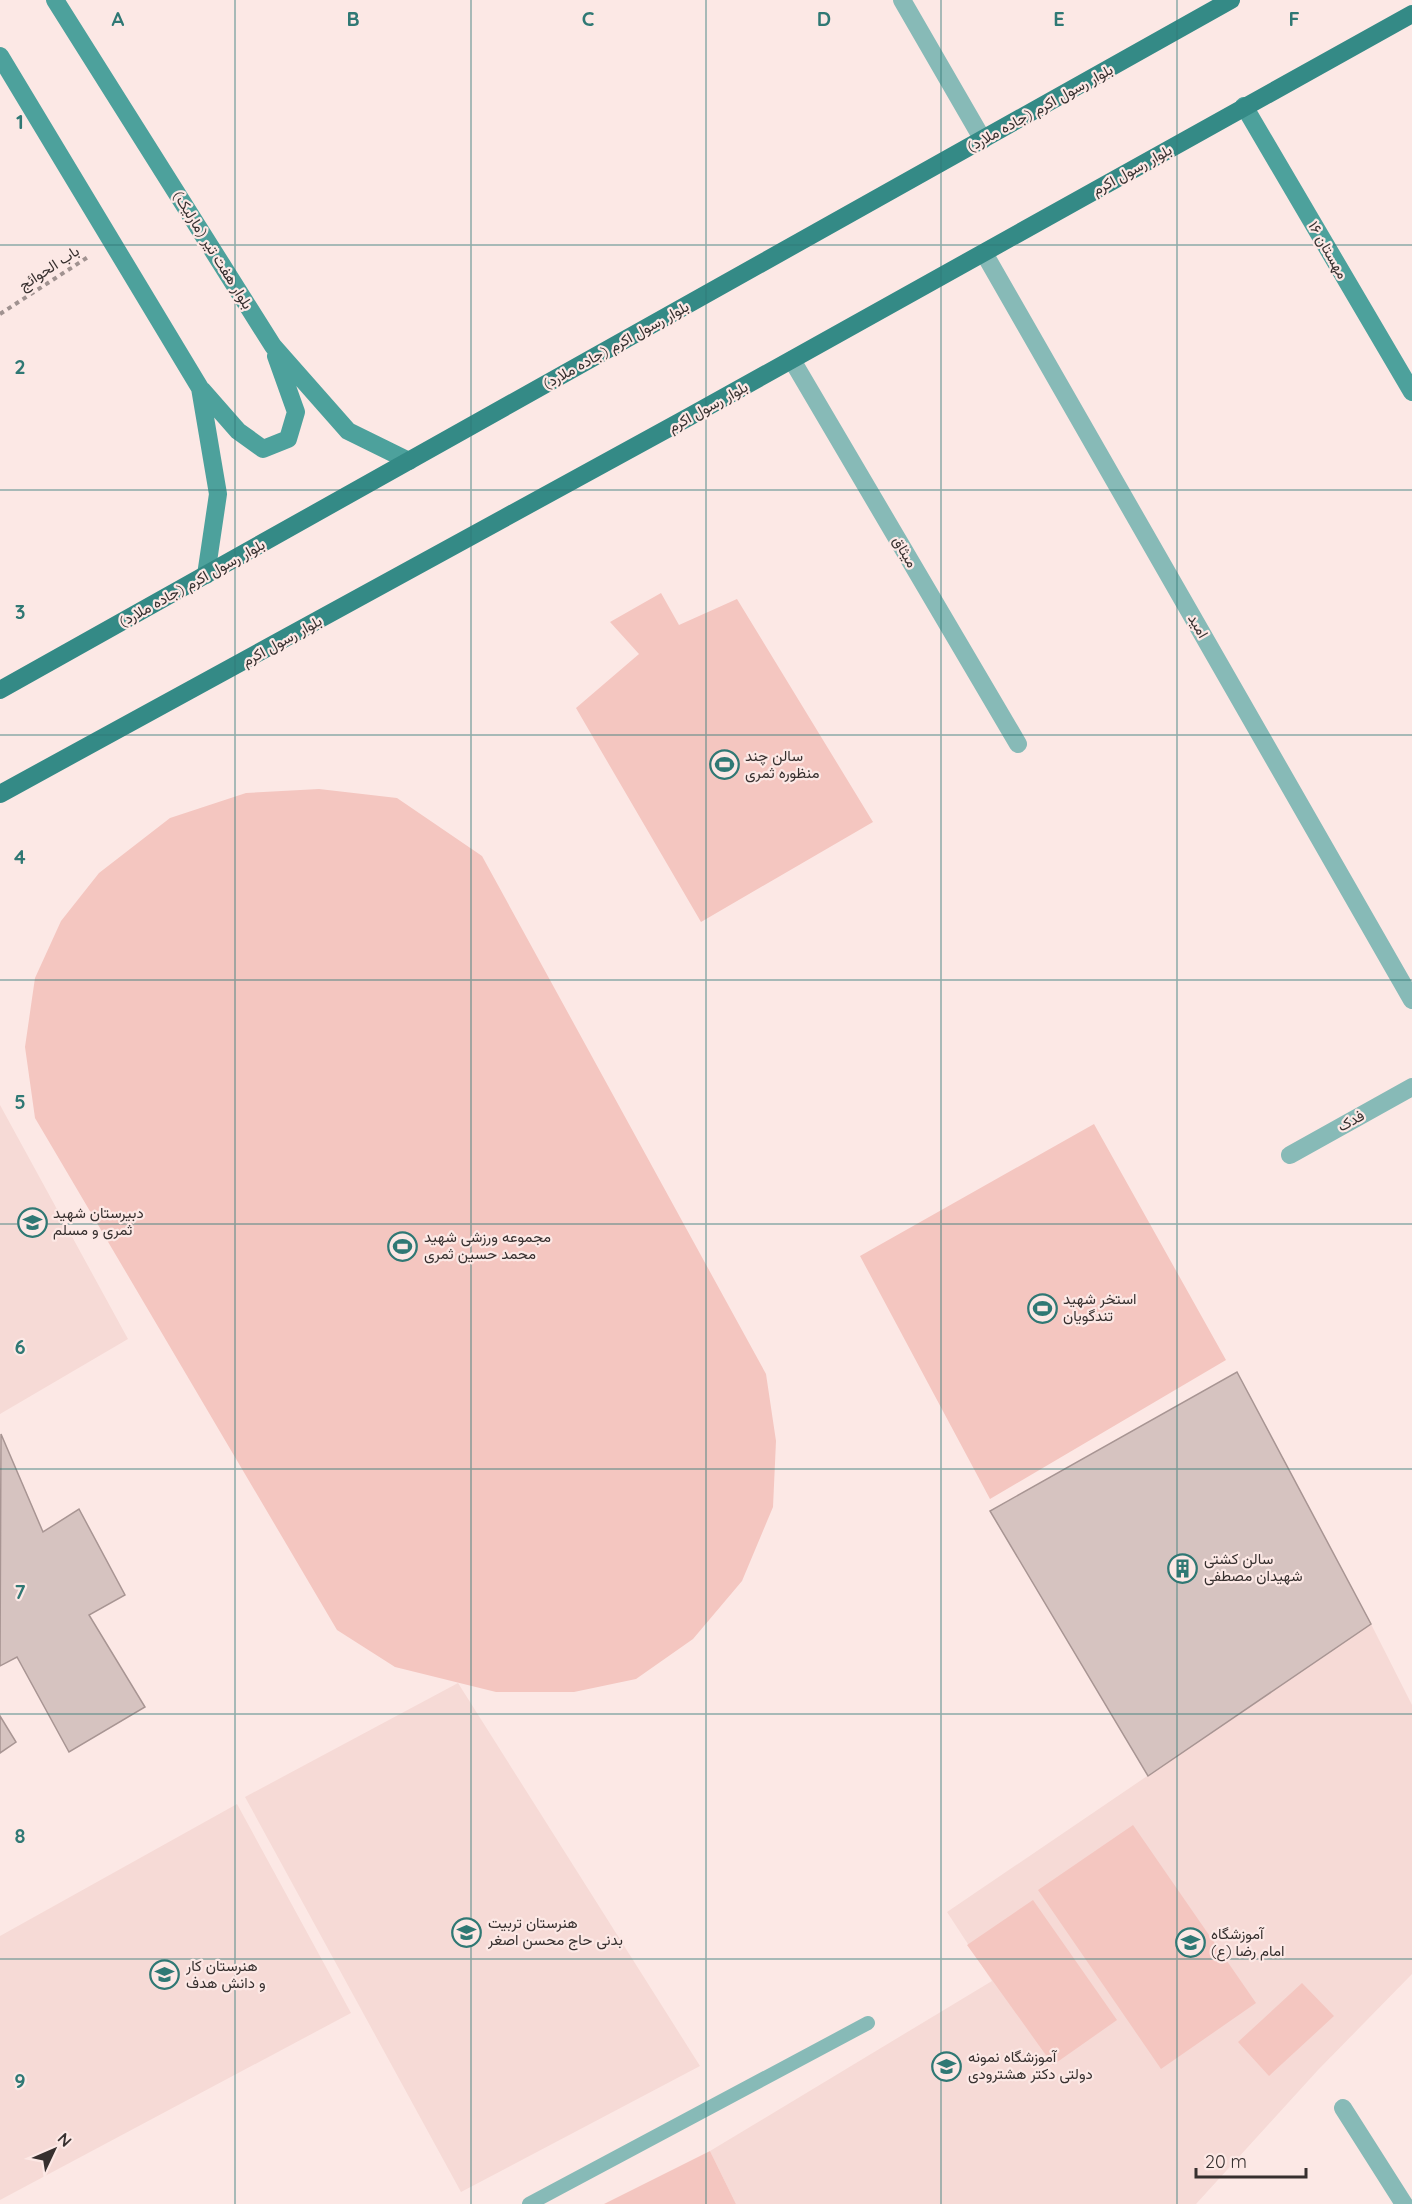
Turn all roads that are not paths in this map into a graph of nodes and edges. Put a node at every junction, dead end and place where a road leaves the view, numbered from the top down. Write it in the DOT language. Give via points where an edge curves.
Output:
graph roads {
  1 [pos="55,0"];
  2 [pos="903,0"];
  3 [pos="1231,0"];
  4 [pos="1412,14"];
  5 [pos="0,56"];
  6 [pos="1244,106"];
  7 [pos="982,140"];
  8 [pos="984,253"];
  9 [pos="273,346"];
  10 [pos="792,360"];
  11 [pos="200,388"];
  12 [pos="1412,392"];
  13 [pos="410,461"];
  14 [pos="206,575"];
  15 [pos="0,690"];
  16 [pos="1018,744"];
  17 [pos="0,794"];
  18 [pos="1412,1000"];
  19 [pos="1412,1087"];
  20 [pos="1290,1155"];
  21 [pos="868,2023"];
  22 [pos="1343,2108"];
  23 [pos="529,2204"];
  24 [pos="1404,2204"];
  1 -- 9 [label="main road, بلوار هفت تیر (مارلیک)"];
  2 -- 7 [label="street"];
  3 -- 7 [label="main road, بلوار رسول اکرم (جاده ملارد)"];
  4 -- 6 [label="main road, بلوار رسول اکرم"];
  5 -- 11 [label="main road"];
  6 -- 8 [label="main road, بلوار رسول اکرم"];
  6 -- 12 [label="main road, مهستان ۱۶"];
  7 -- 13 [label="main road, بلوار رسول اکرم (جاده ملارد)"];
  8 -- 10 [label="main road, بلوار رسول اکرم"];
  8 -- 18 [label="street, امید"];
  9 -- 11 [label="main road" via="296,412 288,439 263,449 238,431"];
  9 -- 13 [label="main road, بلوار هفت تیر (مارلیک)" via="348,431"];
  10 -- 16 [label="street, میثاق"];
  10 -- 17 [label="main road, بلوار رسول اکرم"];
  11 -- 14 [label="main road" via="218,494"];
  13 -- 14 [label="main road, بلوار رسول اکرم (جاده ملارد)"];
  14 -- 15 [label="main road, بلوار رسول اکرم (جاده ملارد)"];
  19 -- 20 [label="street, فدک"];
  21 -- 23 [label="lane"];
  22 -- 24 [label="street"];
}
